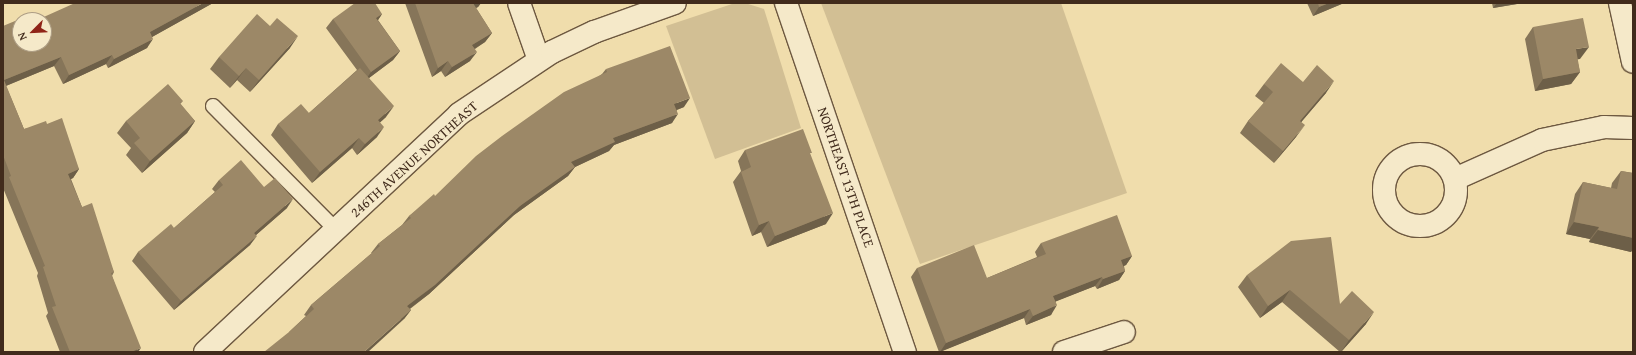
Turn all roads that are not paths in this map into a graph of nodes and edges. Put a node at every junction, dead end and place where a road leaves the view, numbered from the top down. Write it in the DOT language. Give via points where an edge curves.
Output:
graph roads {
  1 [pos="519,3"];
  2 [pos="675,3"];
  3 [pos="786,3"];
  4 [pos="1620,3"];
  5 [pos="539,60"];
  6 [pos="1633,62"];
  7 [pos="213,106"];
  8 [pos="1633,128"];
  9 [pos="1455,179"];
  10 [pos="336,230"];
  11 [pos="1124,332"];
  12 [pos="205,352"];
  13 [pos="905,352"];
  14 [pos="1064,352"];
  1 -- 5 [label="street"];
  2 -- 5 [label="street, 246TH AVENUE NORTHEAST" via="594,32"];
  3 -- 13 [label="street, NORTHEAST 13TH PLACE"];
  4 -- 6 [label="street"];
  5 -- 10 [label="street, 246TH AVENUE NORTHEAST" via="459,114"];
  7 -- 10 [label="lane"];
  8 -- 9 [label="street" via="1604,127 1542,140"];
  10 -- 12 [label="street, 246TH AVENUE NORTHEAST"];
  11 -- 14 [label="street"];
}
